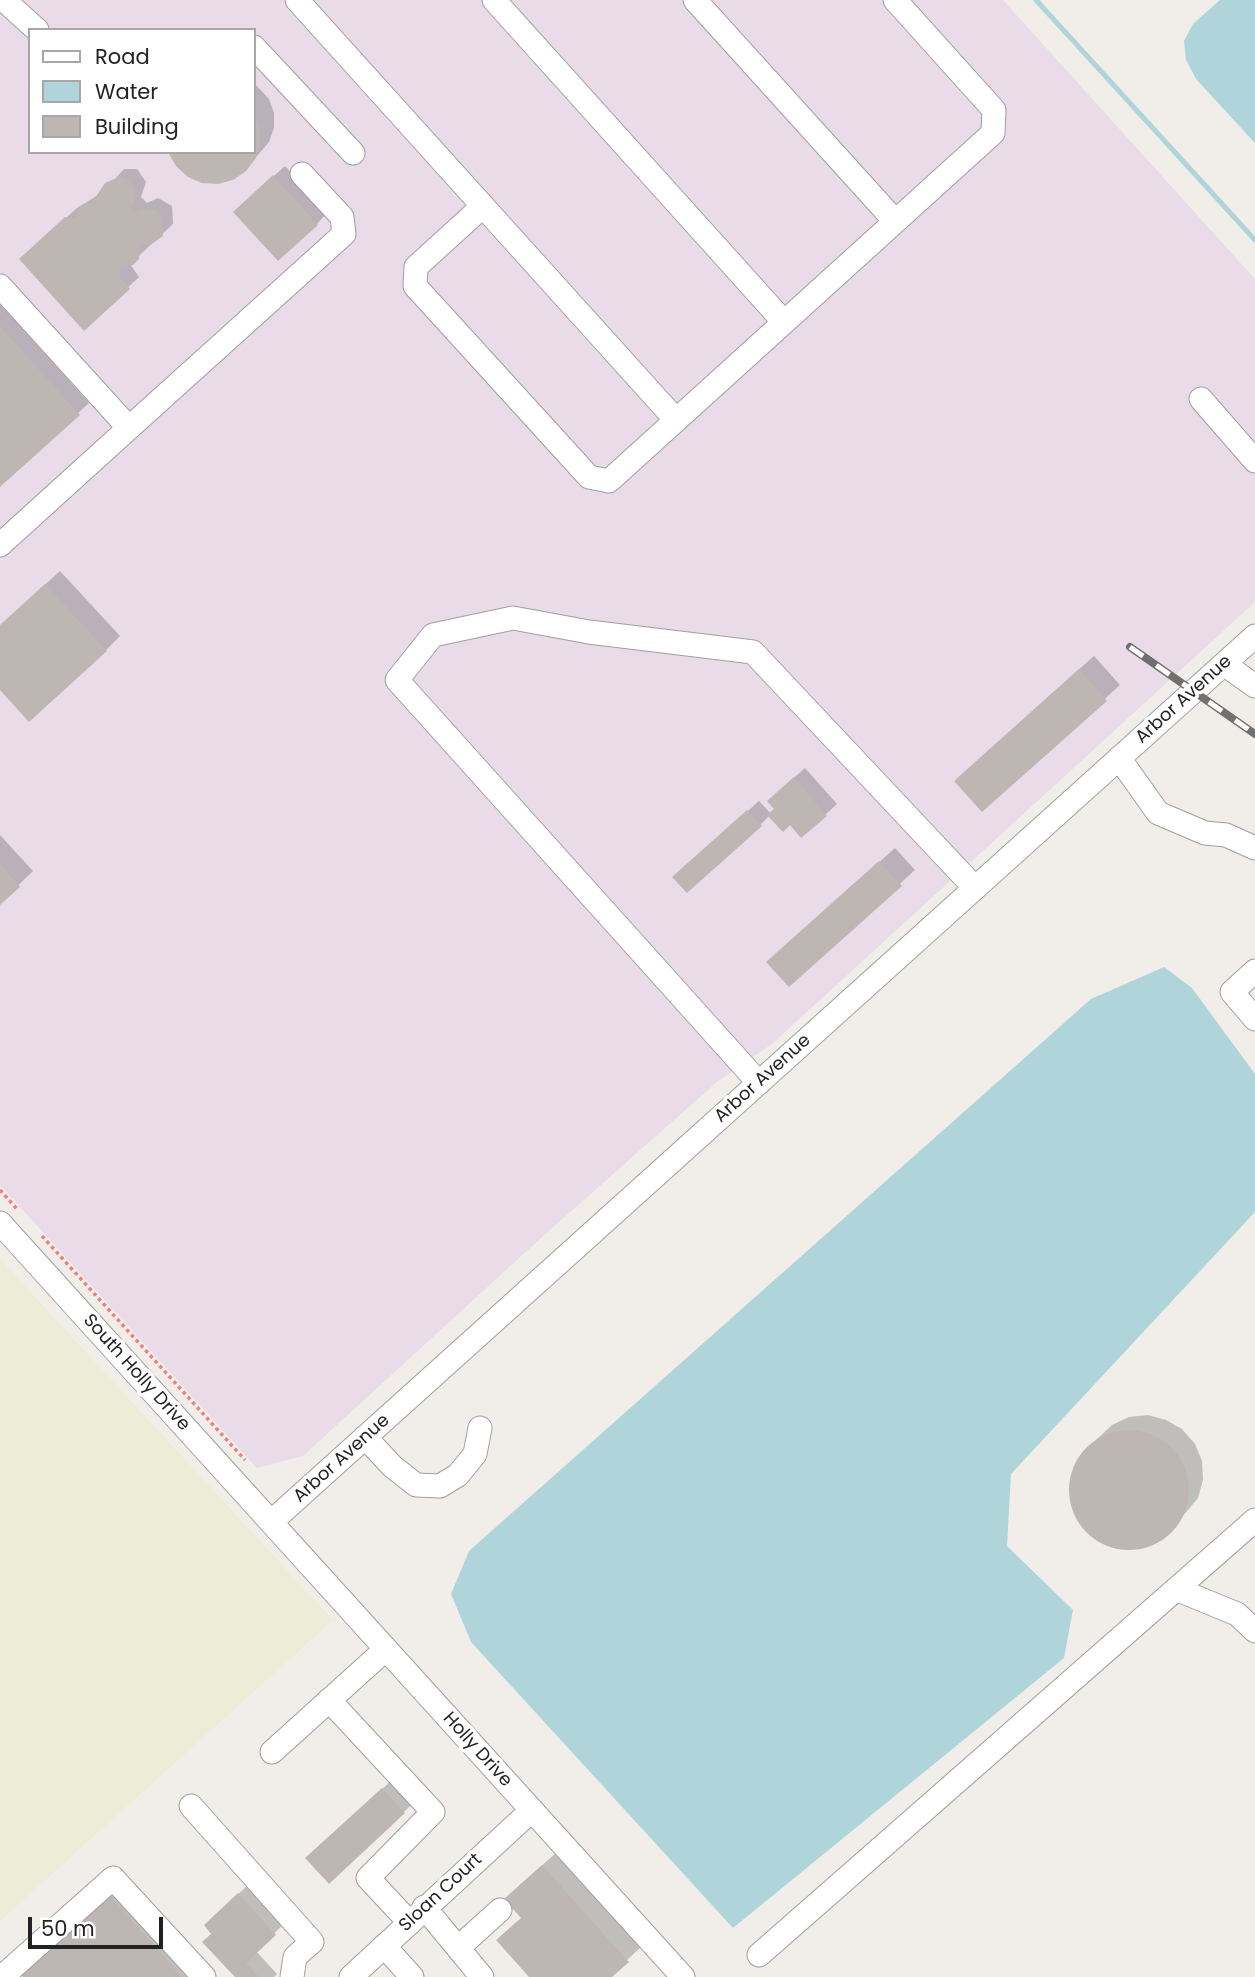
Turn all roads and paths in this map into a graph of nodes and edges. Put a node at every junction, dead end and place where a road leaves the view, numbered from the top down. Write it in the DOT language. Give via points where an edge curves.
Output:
graph roads {
  1 [pos="4,0"];
  2 [pos="297,0"];
  3 [pos="494,0"];
  4 [pos="695,0"];
  5 [pos="895,0"];
  6 [pos="35,28"];
  7 [pos="256,49"];
  8 [pos="353,153"];
  9 [pos="302,174"];
  10 [pos="483,206"];
  11 [pos="895,221"];
  12 [pos="0,286"];
  13 [pos="784,322"];
  14 [pos="1201,399"];
  15 [pos="676,420"];
  16 [pos="129,428"];
  17 [pos="1255,460"];
  18 [pos="0,545"];
  19 [pos="1255,636"];
  20 [pos="1224,664"];
  21 [pos="1255,685"];
  22 [pos="1119,758"];
  23 [pos="1255,848"];
  24 [pos="975,888"];
  25 [pos="1255,971"];
  26 [pos="1255,1019"];
  27 [pos="759,1083"];
  28 [pos="0,1190"];
  29 [pos="27,1220"];
  30 [pos="0,1223"];
  31 [pos="36,1230"];
  32 [pos="480,1428"];
  33 [pos="365,1437"];
  34 [pos="245,1460"];
  35 [pos="1255,1520"];
  36 [pos="271,1522"];
  37 [pos="1176,1589"];
  38 [pos="1255,1631"];
  39 [pos="386,1649"];
  40 [pos="329,1700"];
  41 [pos="272,1752"];
  42 [pos="191,1806"];
  43 [pos="532,1811"];
  44 [pos="500,1910"];
  45 [pos="417,1915"];
  46 [pos="384,1946"];
  47 [pos="458,1948"];
  48 [pos="758,1955"];
  49 [pos="2,1977"];
  50 [pos="204,1977"];
  51 [pos="292,1977"];
  52 [pos="351,1977"];
  53 [pos="412,1977"];
  54 [pos="482,1977"];
  55 [pos="683,1977"];
  1 -- 6 [label="street"];
  2 -- 10 [label="street"];
  3 -- 13 [label="street"];
  4 -- 11 [label="street"];
  5 -- 11 [label="street" via="994,110 993,133"];
  7 -- 8 [label="street"];
  9 -- 16 [label="street" via="342,217 344,234"];
  10 -- 15 [label="street"];
  10 -- 15 [label="street" via="416,267 415,286 589,477 609,481"];
  11 -- 13 [label="street"];
  12 -- 16 [label="street"];
  13 -- 15 [label="street"];
  14 -- 17 [label="street"];
  16 -- 18 [label="street"];
  19 -- 20 [label="street, Arbor Avenue"];
  20 -- 21 [label="street"];
  20 -- 22 [label="street, Arbor Avenue"];
  22 -- 23 [label="street" via="1158,813"];
  22 -- 24 [label="street, Arbor Avenue"];
  24 -- 27 [label="street, Arbor Avenue"];
  24 -- 27 [label="street" via="753,652 513,618 433,635 397,680"];
  25 -- 26 [label="street" via="1232,992"];
  27 -- 33 [label="street, Arbor Avenue"];
  28 -- 29 [label="path"];
  30 -- 36 [label="street, South Holly Drive"];
  31 -- 34 [label="path"];
  32 -- 33 [label="street" via="475,1454 458,1475 440,1486 416,1485"];
  33 -- 36 [label="street, Arbor Avenue"];
  35 -- 37 [label="street"];
  36 -- 39 [label="street, Holly Drive"];
  37 -- 38 [label="street" via="1237,1614"];
  37 -- 48 [label="street"];
  39 -- 40 [label="street"];
  39 -- 43 [label="street, Holly Drive"];
  40 -- 41 [label="street"];
  40 -- 45 [label="street" via="433,1812 368,1878"];
  42 -- 51 [label="street" via="312,1942 295,1957"];
  43 -- 45 [label="street, Sloan Court"];
  43 -- 55 [label="street, Holly Drive"];
  44 -- 47 [label="street"];
  45 -- 46 [label="street, Sloan Court"];
  45 -- 47 [label="street"];
  46 -- 52 [label="street, Sloan Court"];
  46 -- 53 [label="street"];
  47 -- 54 [label="street"];
  49 -- 50 [label="street" via="113,1878"];
}
